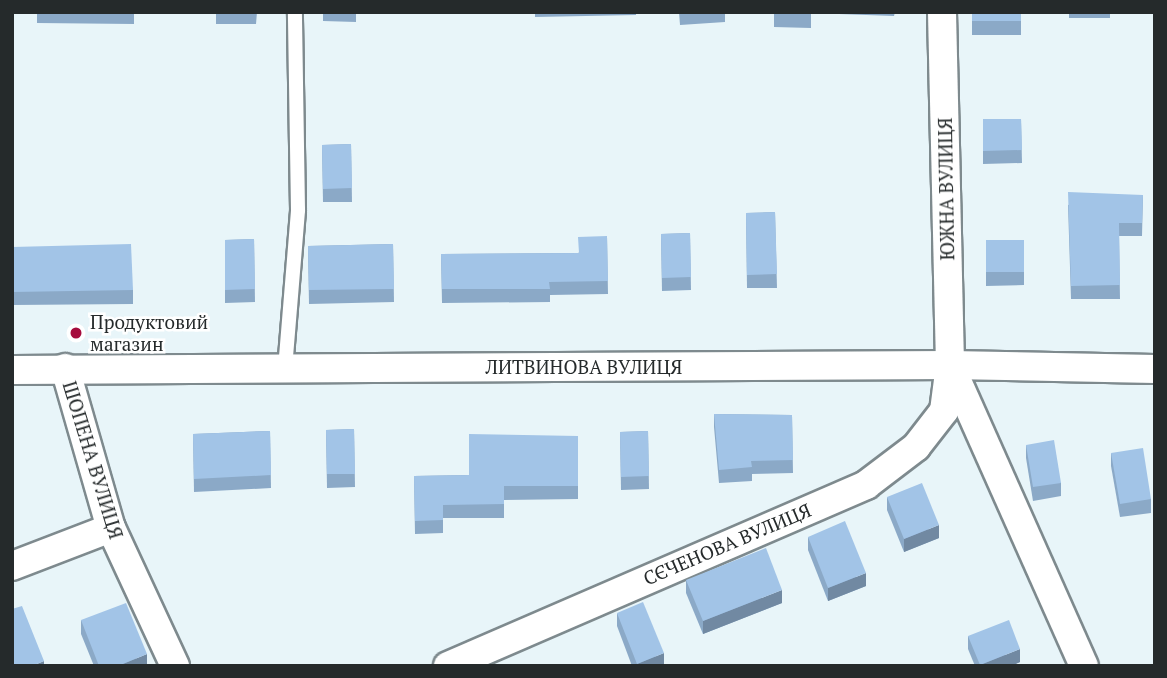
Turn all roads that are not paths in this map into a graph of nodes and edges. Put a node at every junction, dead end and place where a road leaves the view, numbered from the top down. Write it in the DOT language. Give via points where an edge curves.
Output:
graph roads {
  1 [pos="295,12"];
  2 [pos="942,12"];
  3 [pos="950,366"];
  4 [pos="65,368"];
  5 [pos="285,369"];
  6 [pos="1155,369"];
  7 [pos="12,370"];
  8 [pos="111,528"];
  9 [pos="12,566"];
  10 [pos="175,666"];
  11 [pos="447,666"];
  12 [pos="1084,666"];
  1 -- 5 [label="lane" via="298,211"];
  2 -- 3 [label="street, ЮЖНА ВУЛИЦЯ"];
  3 -- 5 [label="street, ЛИТВИНОВА ВУЛИЦЯ"];
  3 -- 6 [label="street, ЛИТВИНОВА ВУЛИЦЯ"];
  3 -- 11 [label="street, СЄЧЕНОВА ВУЛИЦЯ" via="944,411 915,447 866,485"];
  3 -- 12 [label="street"];
  4 -- 5 [label="street, ЛИТВИНОВА ВУЛИЦЯ"];
  4 -- 7 [label="street, ЛИТВИНОВА ВУЛИЦЯ"];
  4 -- 8 [label="street, ШОПЕНА ВУЛИЦЯ"];
  8 -- 9 [label="street"];
  8 -- 10 [label="street, ШОПЕНА ВУЛИЦЯ"];
}
